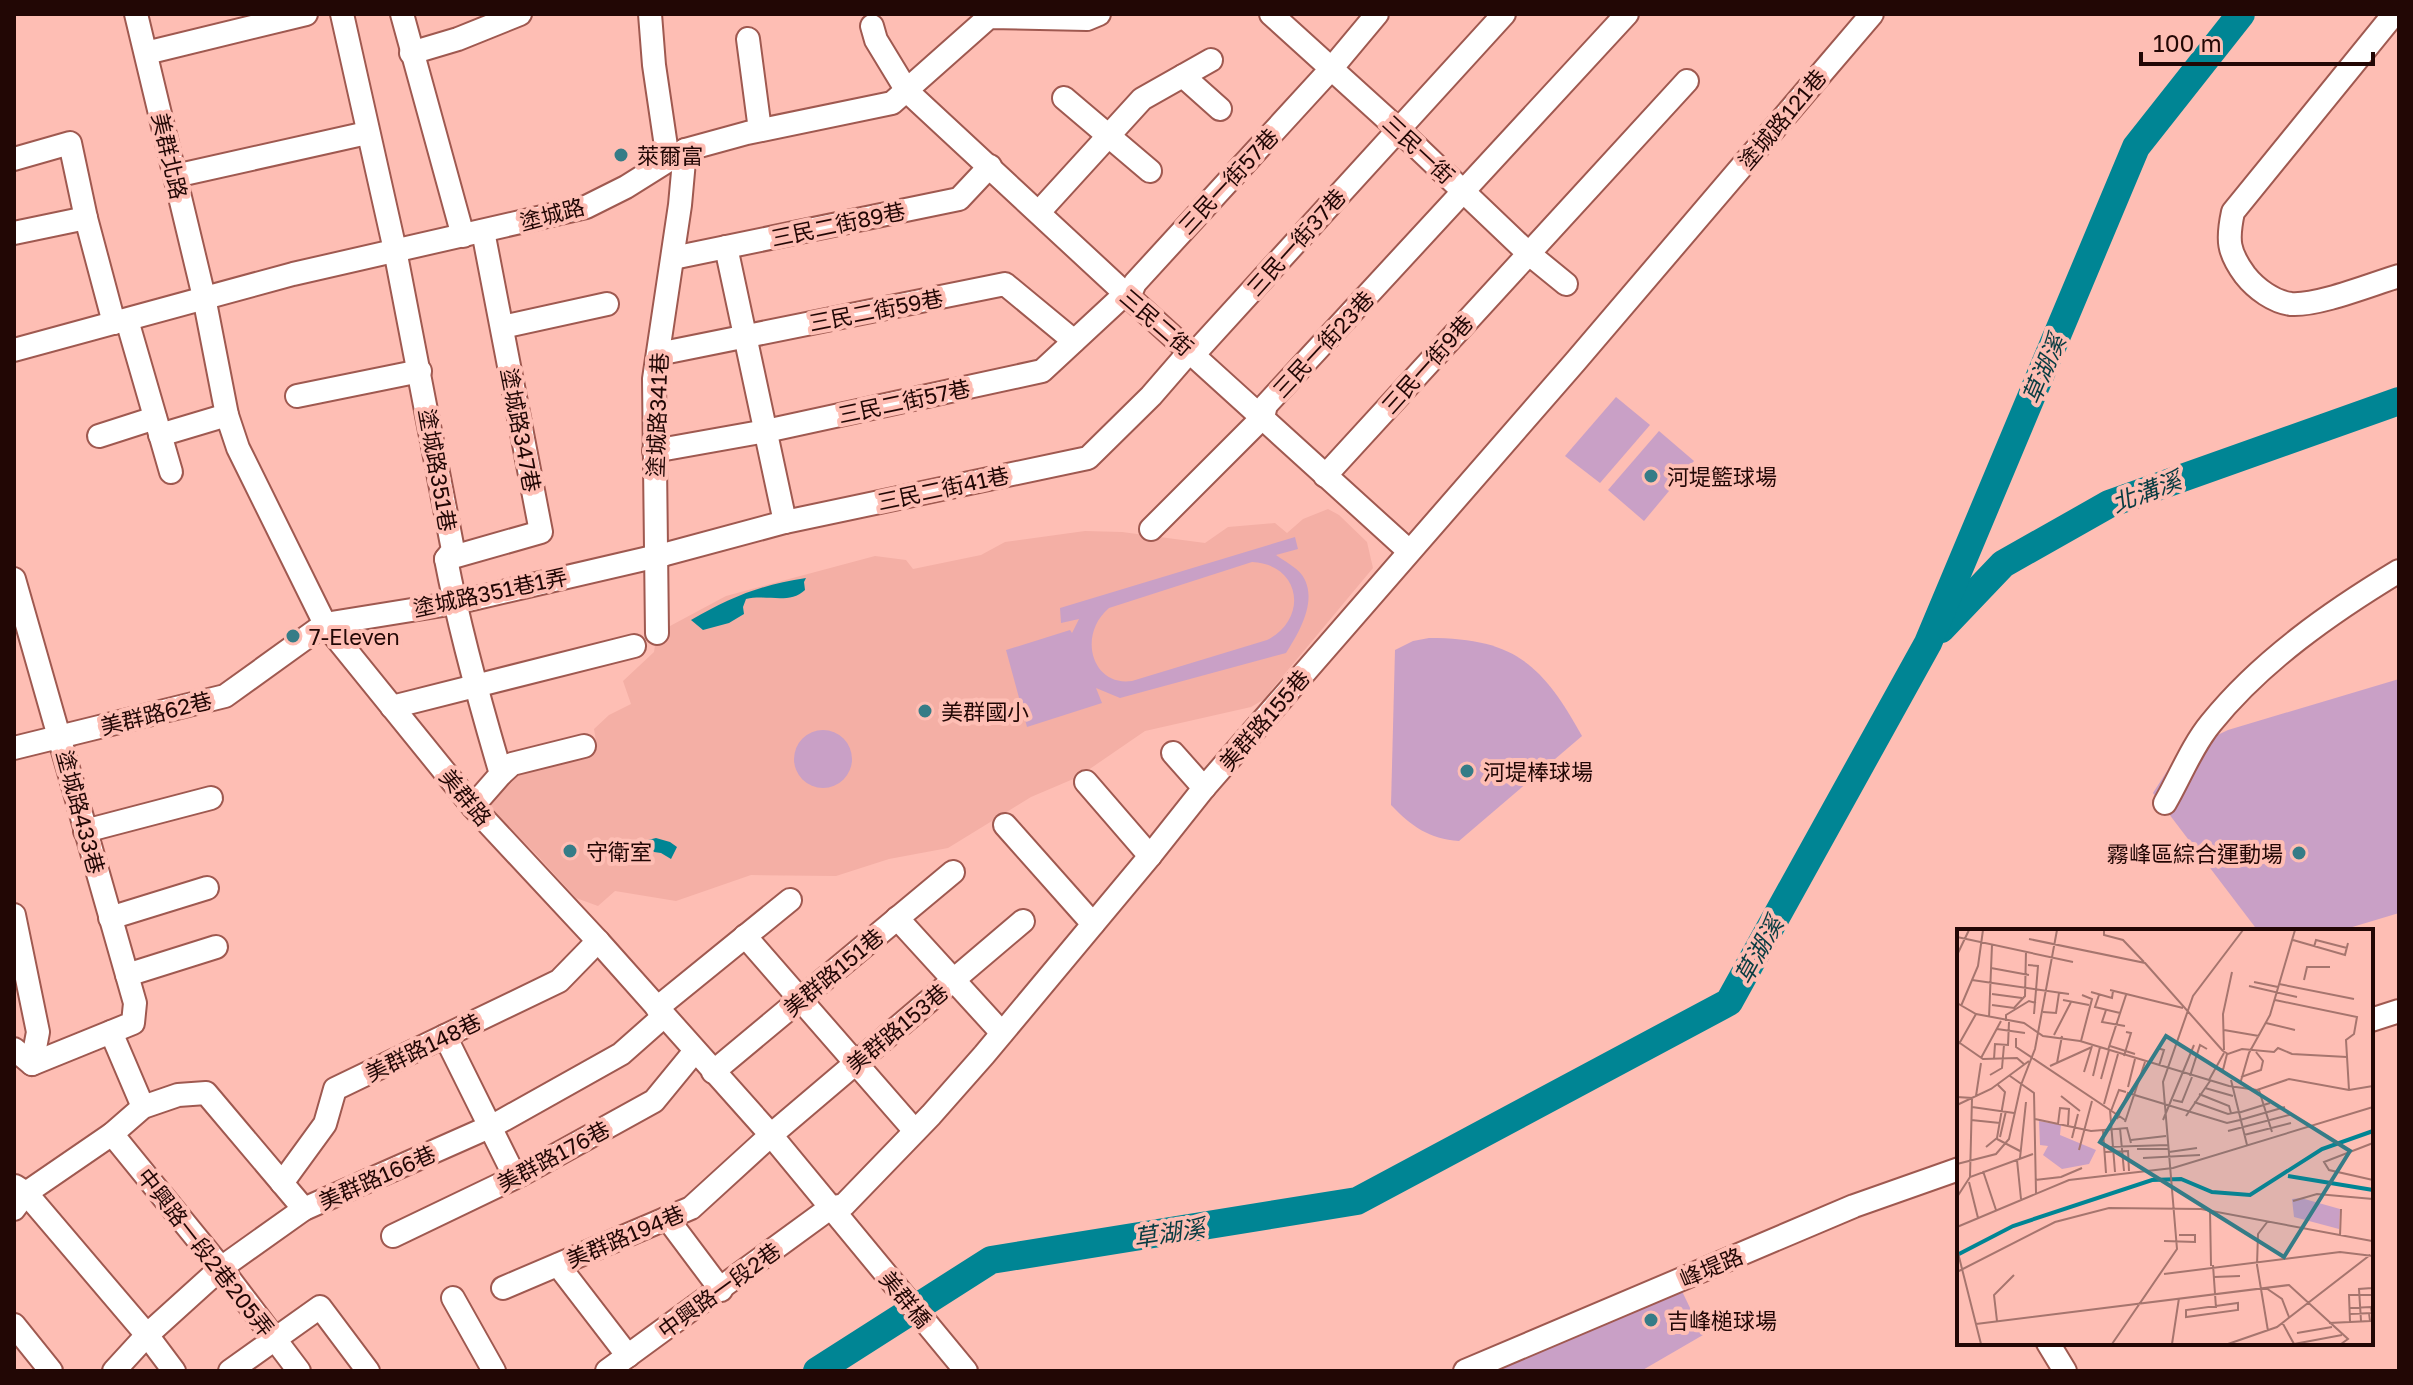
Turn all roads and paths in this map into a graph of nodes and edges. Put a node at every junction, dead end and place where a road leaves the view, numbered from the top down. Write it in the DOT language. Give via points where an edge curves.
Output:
graph roads {
  1 [pos="136,14"];
  2 [pos="306,14"];
  3 [pos="342,14"];
  4 [pos="402,14"];
  5 [pos="650,14"];
  6 [pos="1099,14"];
  7 [pos="1271,14"];
  8 [pos="1377,14"];
  9 [pos="1504,14"];
  10 [pos="1627,14"];
  11 [pos="1872,14"];
  12 [pos="2394,14"];
  13 [pos="988,15"];
  14 [pos="509,16"];
  15 [pos="870,35"];
  16 [pos="748,39"];
  17 [pos="146,53"];
  18 [pos="411,53"];
  19 [pos="1211,60"];
  20 [pos="1331,69"];
  21 [pos="1183,76"];
  22 [pos="1687,81"];
  23 [pos="907,91"];
  24 [pos="1064,98"];
  25 [pos="1220,109"];
  26 [pos="760,130"];
  27 [pos="1399,130"];
  28 [pos="367,133"];
  29 [pos="1109,136"];
  30 [pos="676,155"];
  31 [pos="14,159"];
  32 [pos="990,166"];
  33 [pos="1150,171"];
  34 [pos="175,176"];
  35 [pos="1464,192"];
  36 [pos="1039,212"];
  37 [pos="86,218"];
  38 [pos="1692,225"];
  39 [pos="14,233"];
  40 [pos="473,234"];
  41 [pos="726,247"];
  42 [pos="395,250"];
  43 [pos="1528,253"];
  44 [pos="673,258"];
  45 [pos="2399,276"];
  46 [pos="1566,284"];
  47 [pos="1127,296"];
  48 [pos="204,297"];
  49 [pos="607,304"];
  50 [pos="120,321"];
  51 [pos="502,327"];
  52 [pos="746,336"];
  53 [pos="1074,341"];
  54 [pos="14,350"];
  55 [pos="1192,352"];
  56 [pos="658,354"];
  57 [pos="420,371"];
  58 [pos="297,396"];
  59 [pos="227,415"];
  60 [pos="1263,417"];
  61 [pos="158,426"];
  62 [pos="766,431"];
  63 [pos="99,436"];
  64 [pos="654,451"];
  65 [pos="171,472"];
  66 [pos="1325,476"];
  67 [pos="785,522"];
  68 [pos="1151,529"];
  69 [pos="1409,551"];
  70 [pos="655,556"];
  71 [pos="446,559"];
  72 [pos="2399,571"];
  73 [pos="14,579"];
  74 [pos="455,603"];
  75 [pos="325,624"];
  76 [pos="657,633"];
  77 [pos="634,646"];
  78 [pos="475,686"];
  79 [pos="392,707"];
  80 [pos="60,737"];
  81 [pos="584,746"];
  82 [pos="14,748"];
  83 [pos="1173,753"];
  84 [pos="501,774"];
  85 [pos="1086,782"];
  86 [pos="1204,788"];
  87 [pos="211,798"];
  88 [pos="2165,803"];
  89 [pos="473,806"];
  90 [pos="1005,825"];
  91 [pos="85,831"];
  92 [pos="1150,856"];
  93 [pos="953,872"];
  94 [pos="207,888"];
  95 [pos="790,900"];
  96 [pos="14,915"];
  97 [pos="110,918"];
  98 [pos="897,918"];
  99 [pos="1023,921"];
  100 [pos="1093,924"];
  101 [pos="745,936"];
  102 [pos="598,941"];
  103 [pos="216,947"];
  104 [pos="19,969"];
  105 [pos="127,975"];
  106 [pos="953,980"];
  107 [pos="801,999"];
  108 [pos="2399,1011"];
  109 [pos="661,1012"];
  110 [pos="2373,1019"];
  111 [pos="111,1032"];
  112 [pos="1002,1033"];
  113 [pos="445,1036"];
  114 [pos="14,1049"];
  115 [pos="695,1051"];
  116 [pos="856,1062"];
  117 [pos="32,1064"];
  118 [pos="713,1072"];
  119 [pos="143,1107"];
  120 [pos="489,1127"];
  121 [pos="915,1131"];
  122 [pos="112,1134"];
  123 [pos="771,1135"];
  124 [pos="1957,1170"];
  125 [pos="515,1177"];
  126 [pos="282,1183"];
  127 [pos="18,1196"];
  128 [pos="830,1208"];
  129 [pos="304,1209"];
  130 [pos="667,1218"];
  131 [pos="846,1227"];
  132 [pos="393,1236"];
  133 [pos="558,1265"];
  134 [pos="221,1268"];
  135 [pos="503,1288"];
  136 [pos="721,1290"];
  137 [pos="453,1298"];
  138 [pos="14,1325"];
  139 [pos="147,1335"];
  140 [pos="276,1340"];
  141 [pos="2049,1345"];
  142 [pos="628,1356"];
  143 [pos="51,1371"];
  144 [pos="114,1371"];
  145 [pos="174,1371"];
  146 [pos="230,1371"];
  147 [pos="299,1371"];
  148 [pos="368,1371"];
  149 [pos="494,1371"];
  150 [pos="607,1371"];
  151 [pos="966,1371"];
  152 [pos="1465,1371"];
  153 [pos="2065,1371"];
  1 -- 17 [label="street, 美群北路"];
  2 -- 17 [label="street"];
  3 -- 28 [label="street, 塗城路351巷"];
  4 -- 18 [label="street, 塗城路347巷"];
  5 -- 30 [label="street, 塗城路341巷"];
  6 -- 13 [label="street, 塗城路" via="1087,19"];
  7 -- 20 [label="street, 三民一街"];
  8 -- 20 [label="street, 三民一街57巷"];
  9 -- 27 [label="street, 三民一街37巷"];
  10 -- 35 [label="street, 三民一街23巷"];
  11 -- 38 [label="street, 塗城路121巷"];
  12 -- 45 [label="street" via="2233,212 2229,234 2232,257 2251,282 2273,299 2293,304"];
  13 -- 23 [label="street, 塗城路"];
  14 -- 18 [label="street"];
  15 -- 23 [label="street, 三民二街"];
  16 -- 26 [label="street"];
  17 -- 34 [label="street, 美群北路"];
  18 -- 40 [label="street, 塗城路347巷"];
  19 -- 21 [label="street"];
  20 -- 27 [label="street, 三民一街"];
  20 -- 47 [label="street, 三民一街57巷"];
  21 -- 25 [label="street"];
  21 -- 29 [label="street" via="1142,99"];
  22 -- 43 [label="street, 三民一街9巷"];
  23 -- 26 [label="street, 塗城路" via="892,103"];
  23 -- 32 [label="street, 三民二街"];
  24 -- 29 [label="street"];
  26 -- 30 [label="street, 塗城路"];
  27 -- 35 [label="street, 三民一街"];
  27 -- 55 [label="street, 三民一街37巷"];
  28 -- 34 [label="street"];
  28 -- 42 [label="street, 塗城路351巷"];
  29 -- 33 [label="street"];
  29 -- 36 [label="street"];
  30 -- 40 [label="street, 塗城路" via="586,207"];
  30 -- 44 [label="street, 塗城路341巷"];
  31 -- 37 [label="street" via="70,143"];
  32 -- 36 [label="street, 三民二街"];
  32 -- 41 [label="street, 三民二街89巷" via="959,199"];
  34 -- 48 [label="street, 美群北路"];
  35 -- 43 [label="street, 三民一街"];
  35 -- 60 [label="street, 三民一街23巷" via="1266,405"];
  36 -- 47 [label="street, 三民二街"];
  37 -- 39 [label="street"];
  37 -- 50 [label="street"];
  38 -- 69 [label="street, 美群路155巷"];
  40 -- 42 [label="street, 塗城路"];
  40 -- 51 [label="street, 塗城路347巷"];
  41 -- 44 [label="street, 三民二街89巷"];
  41 -- 52 [label="street"];
  42 -- 48 [label="street, 塗城路"];
  42 -- 57 [label="street, 塗城路351巷"];
  43 -- 46 [label="street, 三民一街"];
  43 -- 66 [label="street, 三民一街9巷"];
  44 -- 56 [label="street, 塗城路341巷"];
  47 -- 53 [label="street, 三民二街57巷"];
  47 -- 55 [label="street, 三民二街"];
  48 -- 50 [label="street, 塗城路"];
  48 -- 59 [label="street, 美群路"];
  49 -- 51 [label="street"];
  50 -- 54 [label="street, 塗城路"];
  50 -- 61 [label="street"];
  51 -- 71 [label="street, 塗城路347巷" via="541,532"];
  52 -- 53 [label="street, 三民二街59巷" via="1005,284"];
  52 -- 56 [label="street, 三民二街59巷"];
  52 -- 62 [label="street"];
  53 -- 62 [label="street, 三民二街57巷" via="1042,371"];
  55 -- 60 [label="street, 三民二街"];
  55 -- 67 [label="street, 三民二街41巷" via="1088,458"];
  56 -- 64 [label="street, 塗城路341巷"];
  57 -- 58 [label="street"];
  57 -- 71 [label="street, 塗城路351巷" via="453,550"];
  59 -- 61 [label="street"];
  59 -- 75 [label="street, 美群路" via="238,448"];
  60 -- 66 [label="street, 三民二街"];
  60 -- 68 [label="street, 三民一街23巷"];
  61 -- 63 [label="street"];
  61 -- 65 [label="street"];
  62 -- 64 [label="street, 三民二街57巷"];
  62 -- 67 [label="street"];
  64 -- 70 [label="street, 塗城路341巷"];
  66 -- 69 [label="street, 三民二街"];
  67 -- 70 [label="street, 三民二街41巷"];
  69 -- 86 [label="street, 美群路155巷"];
  70 -- 74 [label="street, 塗城路351巷1弄"];
  70 -- 76 [label="street, 塗城路341巷"];
  71 -- 74 [label="street, 塗城路351巷"];
  72 -- 88 [label="street" via="2284,652 2234,698 2209,725"];
  73 -- 80 [label="street, 塗城路433巷"];
  74 -- 75 [label="street, 塗城路351巷1弄"];
  74 -- 78 [label="street, 塗城路351巷"];
  75 -- 79 [label="street, 美群路"];
  75 -- 80 [label="street, 美群路62巷" via="225,696"];
  77 -- 78 [label="street"];
  78 -- 79 [label="street"];
  78 -- 84 [label="street, 塗城路351巷"];
  79 -- 89 [label="street, 美群路"];
  80 -- 82 [label="street, 美群路62巷"];
  80 -- 91 [label="street, 塗城路433巷"];
  81 -- 84 [label="street" via="512,764"];
  83 -- 86 [label="street"];
  84 -- 89 [label="street"];
  85 -- 92 [label="street"];
  86 -- 92 [label="street, 美群路155巷"];
  87 -- 91 [label="street"];
  89 -- 102 [label="street, 美群路"];
  90 -- 100 [label="street"];
  91 -- 97 [label="street, 塗城路433巷"];
  92 -- 100 [label="street, 美群路155巷"];
  93 -- 98 [label="street, 美群路151巷"];
  94 -- 97 [label="street"];
  95 -- 101 [label="street, 美群路166巷"];
  96 -- 104 [label="street"];
  97 -- 105 [label="street, 塗城路433巷"];
  98 -- 106 [label="street"];
  98 -- 107 [label="street, 美群路151巷"];
  99 -- 106 [label="street, 美群路153巷"];
  100 -- 112 [label="street, 美群路155巷"];
  101 -- 107 [label="street"];
  101 -- 109 [label="street, 美群路166巷"];
  102 -- 109 [label="street, 美群路"];
  102 -- 113 [label="street, 美群路148巷" via="559,981"];
  103 -- 105 [label="street"];
  104 -- 117 [label="street" via="38,1032"];
  105 -- 111 [label="street, 塗城路433巷" via="135,1003 133,1023"];
  106 -- 112 [label="street"];
  106 -- 116 [label="street, 美群路153巷"];
  107 -- 116 [label="street"];
  107 -- 118 [label="street, 美群路151巷"];
  108 -- 110 [label="street"];
  109 -- 115 [label="street, 美群路"];
  109 -- 120 [label="street, 美群路166巷" via="621,1054"];
  111 -- 117 [label="street"];
  111 -- 119 [label="street"];
  112 -- 121 [label="street, 美群路155巷"];
  113 -- 120 [label="street"];
  113 -- 126 [label="street, 美群路148巷" via="335,1089 325,1124"];
  114 -- 117 [label="street"];
  115 -- 118 [label="street, 美群路"];
  115 -- 125 [label="street, 美群路176巷" via="654,1101"];
  116 -- 121 [label="street"];
  116 -- 123 [label="street, 美群路153巷"];
  118 -- 123 [label="street, 美群路"];
  119 -- 122 [label="street"];
  119 -- 126 [label="street" via="178,1095 206,1093"];
  120 -- 125 [label="street"];
  120 -- 129 [label="street, 美群路166巷"];
  121 -- 128 [label="street, 美群路155巷" via="844,1205"];
  122 -- 127 [label="street"];
  122 -- 134 [label="street, 中興路一段2巷205弄"];
  123 -- 128 [label="street, 美群路"];
  123 -- 130 [label="street, 美群路194巷" via="691,1208"];
  124 -- 152 [label="street, 峰堤路" via="1854,1206"];
  125 -- 132 [label="street, 美群路176巷"];
  126 -- 129 [label="street"];
  127 -- 139 [label="street"];
  128 -- 131 [label="street, 美群路"];
  128 -- 136 [label="street, 中興路一段2巷"];
  129 -- 134 [label="street, 美群路166巷"];
  130 -- 133 [label="street, 美群路194巷"];
  130 -- 136 [label="street"];
  131 -- 151 [label="street, 美群橋"];
  133 -- 135 [label="street, 美群路194巷"];
  133 -- 142 [label="street"];
  134 -- 139 [label="street, 美群路166巷"];
  134 -- 140 [label="street, 中興路一段2巷205弄"];
  136 -- 142 [label="street, 中興路一段2巷"];
  137 -- 149 [label="street"];
  138 -- 143 [label="street"];
  139 -- 144 [label="street, 美群路166巷"];
  139 -- 145 [label="street"];
  140 -- 146 [label="street"];
  140 -- 147 [label="street, 中興路一段2巷205弄"];
  140 -- 148 [label="street" via="320,1307"];
  141 -- 153 [label="street"];
  142 -- 150 [label="street, 中興路一段2巷"];
}
